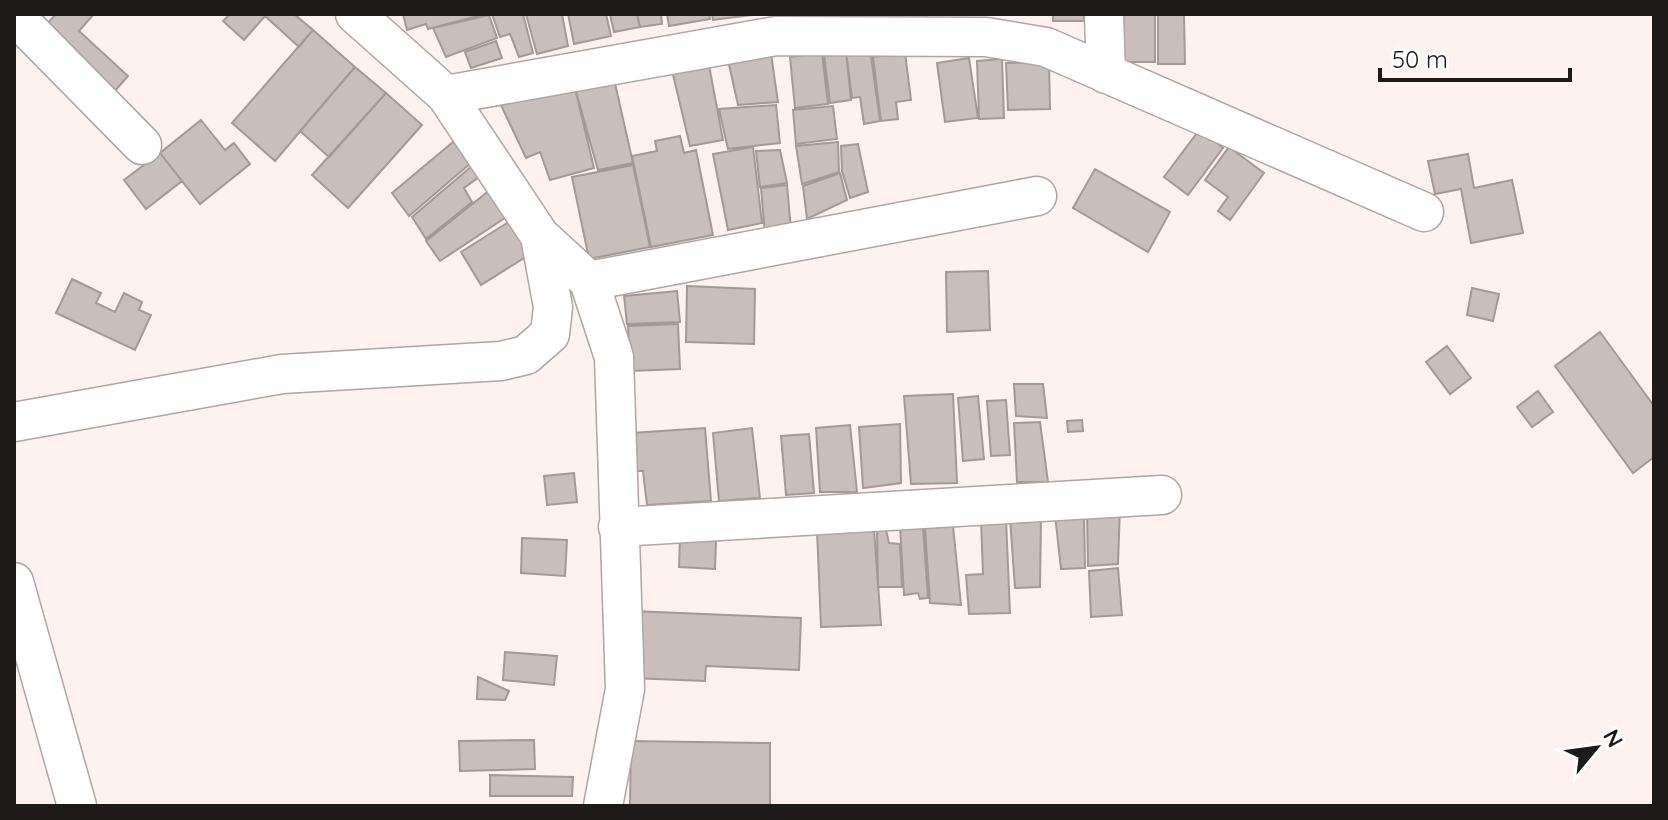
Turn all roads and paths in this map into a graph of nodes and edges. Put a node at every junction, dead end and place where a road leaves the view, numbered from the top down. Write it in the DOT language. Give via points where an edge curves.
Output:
graph roads {
  1 [pos="355,14"];
  2 [pos="1104,14"];
  3 [pos="14,15"];
  4 [pos="775,25"];
  5 [pos="1106,74"];
  6 [pos="446,95"];
  7 [pos="142,145"];
  8 [pos="1037,196"];
  9 [pos="1424,212"];
  10 [pos="540,236"];
  11 [pos="589,281"];
  12 [pos="14,422"];
  13 [pos="1162,495"];
  14 [pos="618,527"];
  15 [pos="14,582"];
  16 [pos="77,806"];
  17 [pos="603,806"];
  1 -- 6 [label="street"];
  2 -- 5 [label="street"];
  3 -- 7 [label="street"];
  4 -- 5 [label="street" via="986,37 1046,47"];
  4 -- 6 [label="street"];
  5 -- 9 [label="street"];
  6 -- 10 [label="street"];
  8 -- 11 [label="street"];
  10 -- 11 [label="street"];
  10 -- 12 [label="street" via="553,307 550,334 526,355 501,361 282,374"];
  11 -- 14 [label="street" via="614,357"];
  13 -- 14 [label="street"];
  14 -- 17 [label="street" via="625,689"];
  15 -- 16 [label="street"];
}
